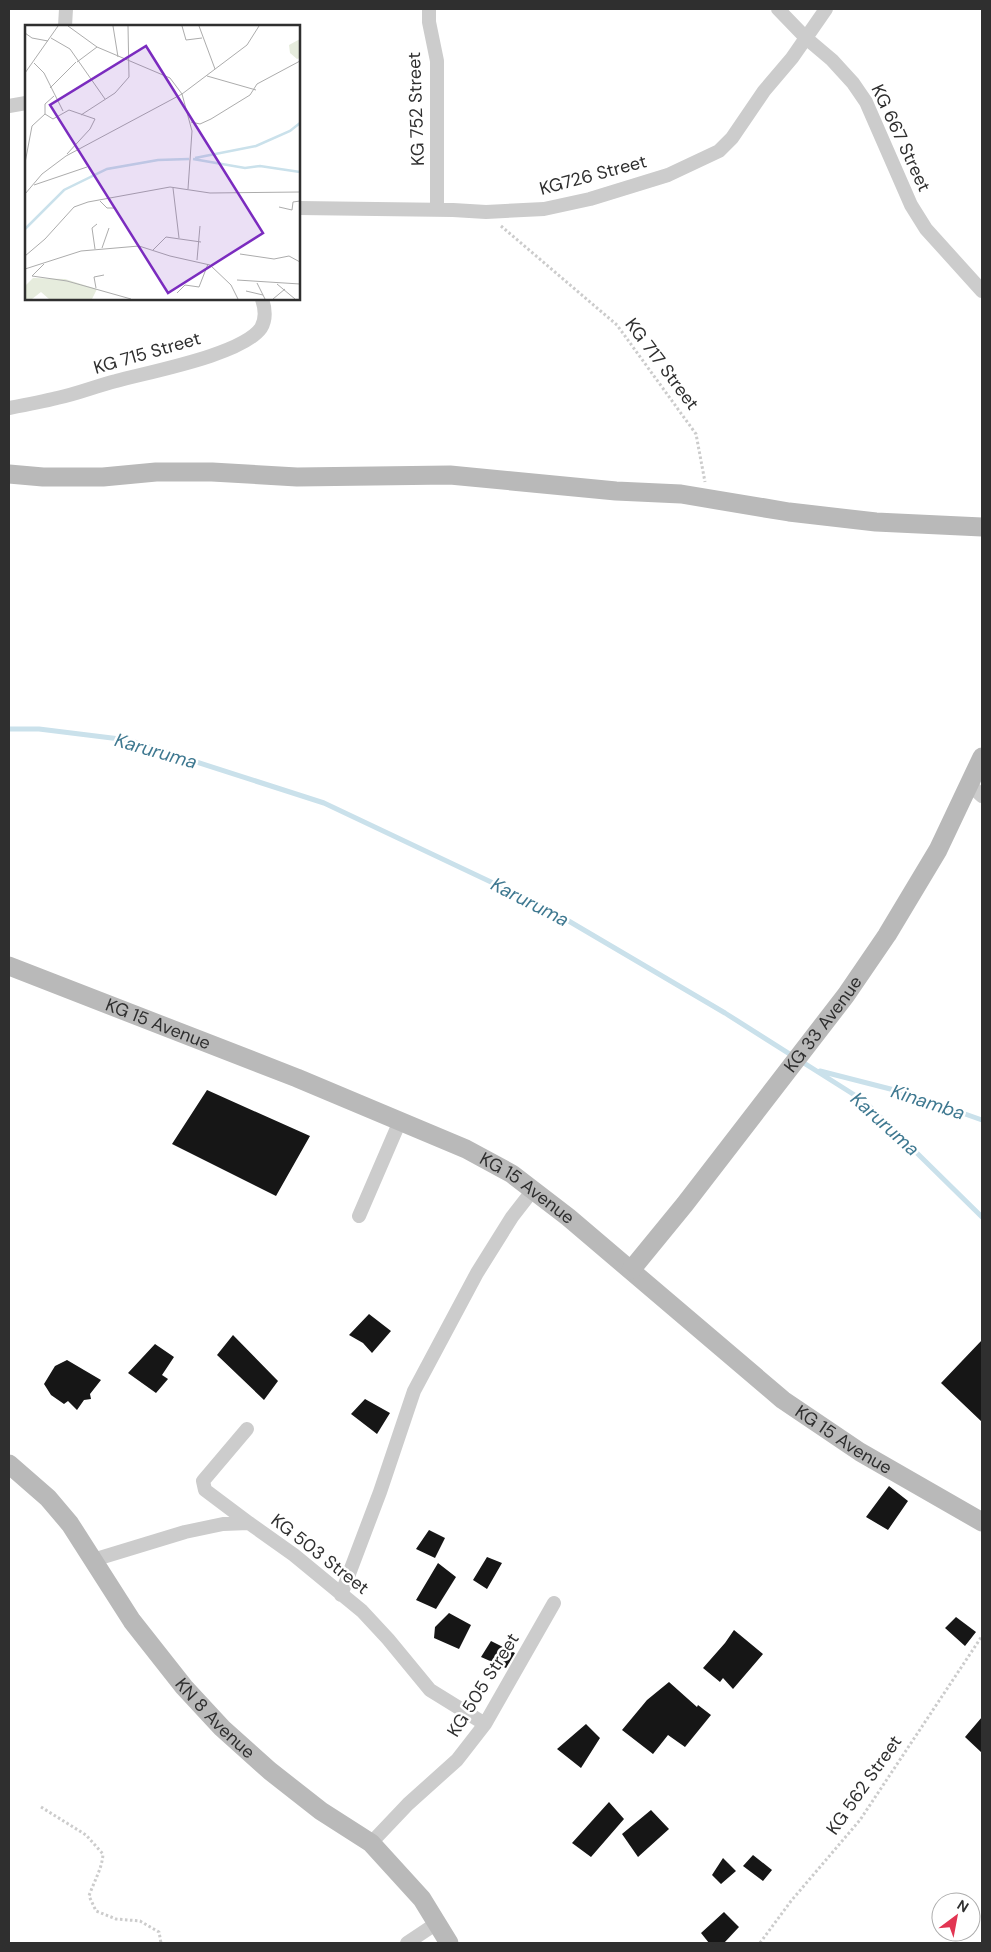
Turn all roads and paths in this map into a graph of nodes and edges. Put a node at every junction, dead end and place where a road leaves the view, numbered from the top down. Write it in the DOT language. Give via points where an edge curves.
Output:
graph roads {
  1 [pos="66,9"];
  2 [pos="428,9"];
  3 [pos="778,9"];
  4 [pos="826,9"];
  5 [pos="65,25"];
  6 [pos="806,38"];
  7 [pos="25,103"];
  8 [pos="9,106"];
  9 [pos="300,208"];
  10 [pos="437,210"];
  11 [pos="486,212"];
  12 [pos="982,291"];
  13 [pos="262,300"];
  14 [pos="9,408"];
  15 [pos="9,474"];
  16 [pos="707,498"];
  17 [pos="982,527"];
  18 [pos="982,757"];
  19 [pos="976,791"];
  20 [pos="9,966"];
  21 [pos="400,1121"];
  22 [pos="533,1190"];
  23 [pos="359,1216"];
  24 [pos="631,1270"];
  25 [pos="247,1429"];
  26 [pos="9,1464"];
  27 [pos="982,1522"];
  28 [pos="249,1523"];
  29 [pos="93,1560"];
  30 [pos="341,1595"];
  31 [pos="554,1603"];
  32 [pos="982,1636"];
  33 [pos="485,1724"];
  34 [pos="41,1807"];
  35 [pos="371,1843"];
  36 [pos="437,1923"];
  37 [pos="161,1943"];
  38 [pos="407,1943"];
  39 [pos="449,1943"];
  40 [pos="760,1943"];
  1 -- 5 [label="street"];
  2 -- 10 [label="street, KG 752 Street" via="437,61"];
  3 -- 6 [label="street, KG 667 Street"];
  4 -- 6 [label="street, KG726 Street"];
  6 -- 11 [label="street, KG726 Street" via="764,90 732,138 718,151 668,175 590,199 544,209"];
  6 -- 12 [label="street, KG 667 Street" via="854,82 926,229"];
  7 -- 8 [label="street"];
  9 -- 10 [label="street, KG726 Street"];
  10 -- 11 [label="street, KG726 Street"];
  11 -- 16 [label="path, KG 717 Street" via="617,325 696,434"];
  13 -- 14 [label="street, KG 715 Street" via="266,311 262,326 235,345 185,364"];
  15 -- 16 [label="main road" via="43,477 103,477 156,472 297,477 450,475"];
  16 -- 17 [label="main road" via="876,522"];
  18 -- 19 [label="main road, KG 33 Avenue"];
  19 -- 24 [label="main road, KG 33 Avenue" via="846,995"];
  20 -- 21 [label="main road, KG 15 Avenue"];
  21 -- 22 [label="main road, KG 15 Avenue" via="466,1149 512,1174"];
  21 -- 23 [label="street"];
  22 -- 24 [label="main road, KG 15 Avenue"];
  22 -- 30 [label="street" via="477,1273 414,1391"];
  24 -- 27 [label="main road, KG 15 Avenue" via="783,1400 860,1452"];
  25 -- 28 [label="street" via="203,1481 205,1490"];
  26 -- 29 [label="main road, KN 8 Avenue" via="48,1498 70,1524"];
  28 -- 29 [label="street, KG 503 Street" via="223,1524 185,1532"];
  28 -- 30 [label="street, KG 503 Street" via="294,1555"];
  29 -- 35 [label="main road, KN 8 Avenue" via="132,1622 222,1728 321,1811"];
  30 -- 33 [label="street, KG 503 Street" via="362,1611 430,1690"];
  31 -- 33 [label="street, KG 505 Street"];
  32 -- 40 [label="path, KG 562 Street" via="860,1820"];
  33 -- 35 [label="street, KG 505 Street" via="457,1760"];
  34 -- 37 [label="path" via="86,1835 103,1854 102,1865 89,1896 96,1911 116,1919 140,1921 159,1932"];
  35 -- 36 [label="main road, KN 8 Avenue" via="422,1899"];
  36 -- 38 [label="street"];
  36 -- 39 [label="main road, KN 8 Avenue"];
}
